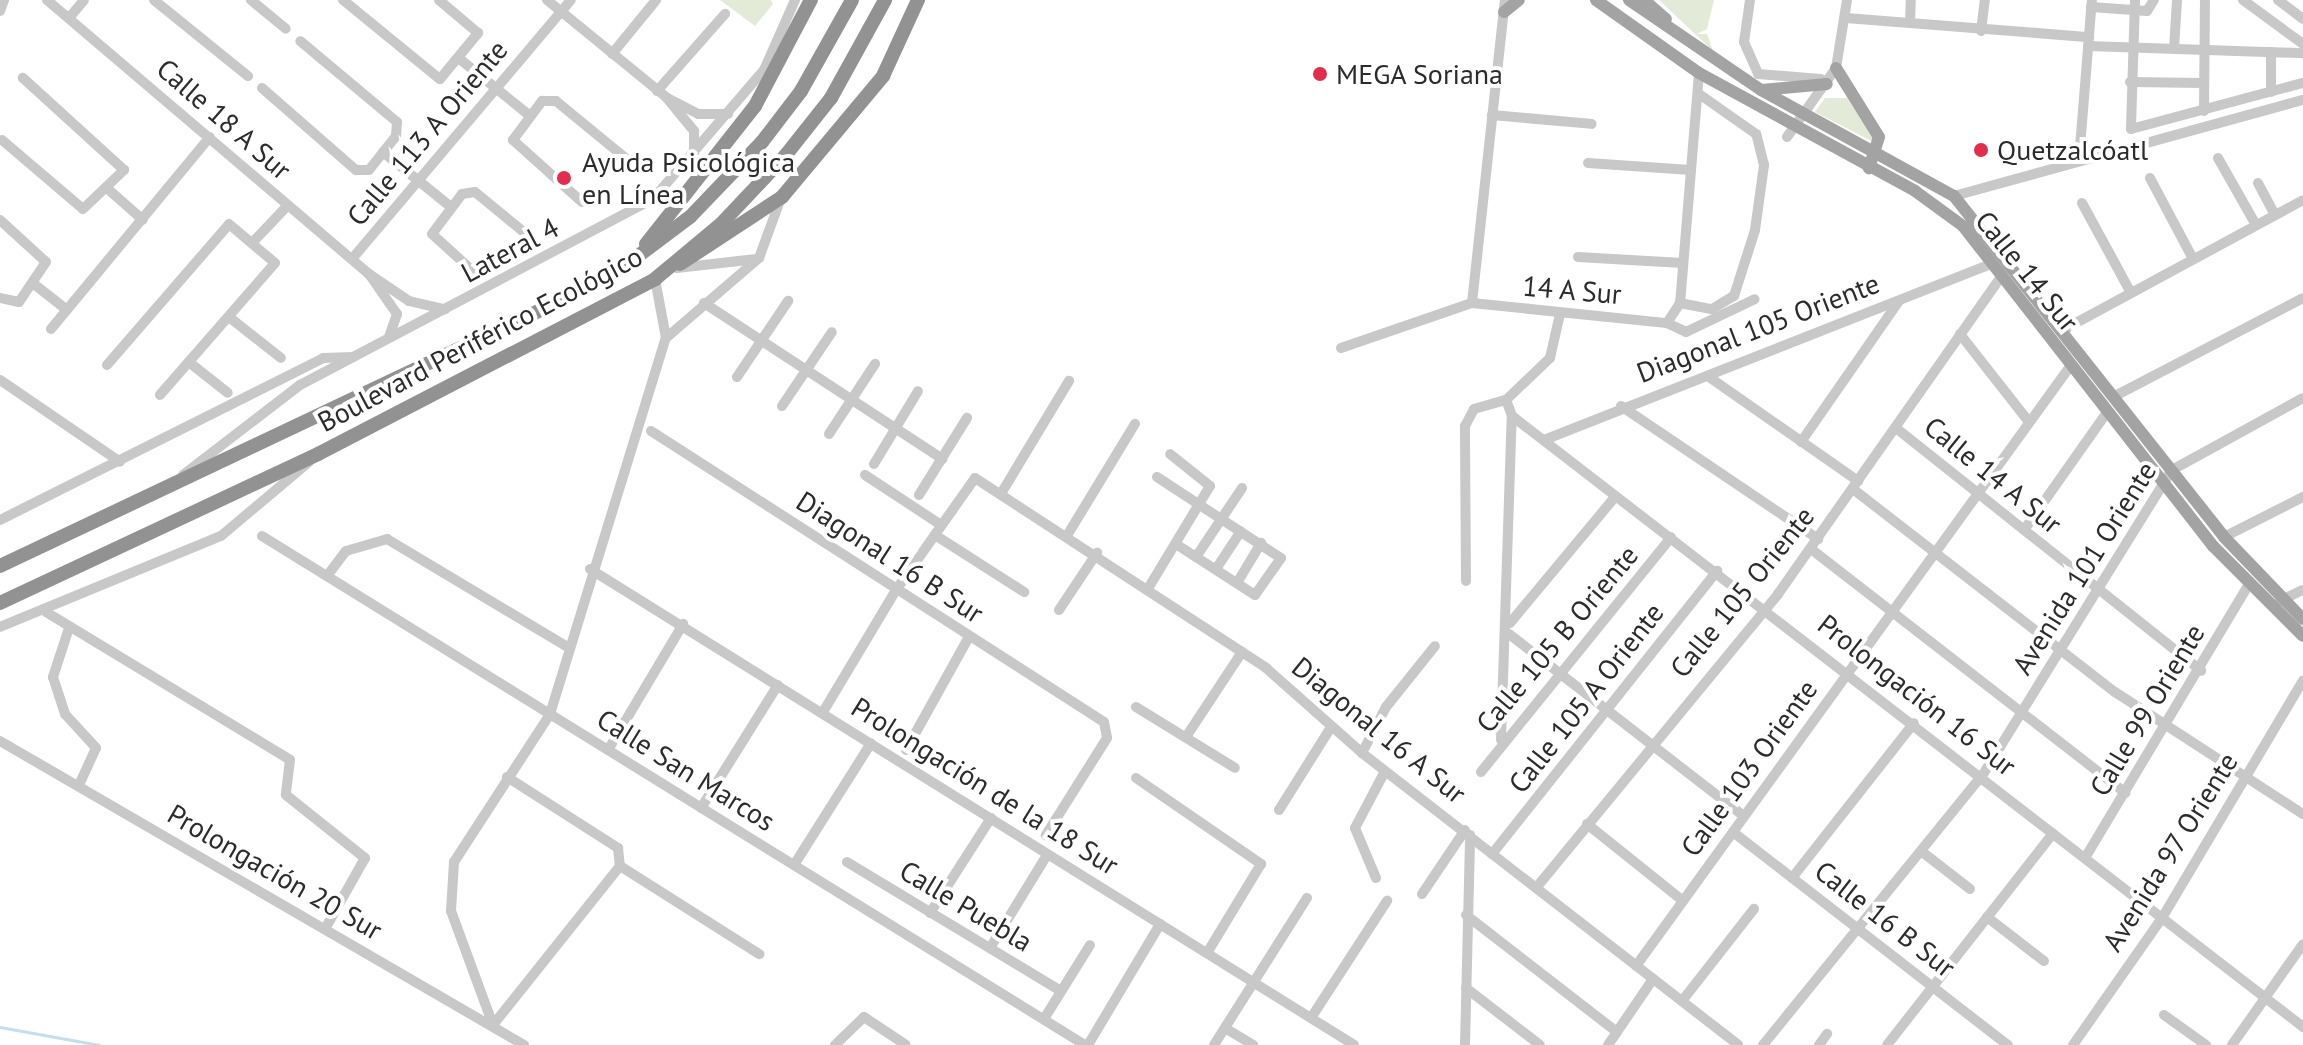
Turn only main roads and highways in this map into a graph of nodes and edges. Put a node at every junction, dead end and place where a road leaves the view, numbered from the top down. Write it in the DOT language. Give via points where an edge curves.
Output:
graph roads {
  1 [pos="811,0"];
  2 [pos="852,0"];
  3 [pos="885,0"];
  4 [pos="918,0"];
  5 [pos="1519,0"];
  6 [pos="1596,0"];
  7 [pos="1629,0"];
  8 [pos="1644,0"];
  9 [pos="1504,6"];
  10 [pos="1676,35"];
  11 [pos="1761,90"];
  12 [pos="1879,151"];
  13 [pos="1869,168"];
  14 [pos="634,259"];
  15 [pos="667,269"];
  16 [pos="0,566"];
  17 [pos="0,603"];
  18 [pos="2303,619"];
  19 [pos="2303,636"];
  1 -- 14 [label="highway" via="755,106"];
  2 -- 14 [label="highway, Boulevard Periférico Ecológico" via="801,91 762,142 690,217"];
  3 -- 15 [label="highway, Boulevard Periférico Ecológico" via="838,88 785,156"];
  4 -- 15 [label="highway" via="883,76 782,197 717,246"];
  5 -- 9 [label="main road"];
  6 -- 13 [label="main road, Calle 14 Sur" via="1791,132"];
  7 -- 10 [label="main road, Calle 14 Sur"];
  8 -- 10 [label="main road"];
  10 -- 11 [label="main road, Calle 14 Sur"];
  11 -- 12 [label="main road, Calle 14 Sur"];
  11 -- 12 [label="main road" via="1831,77 1879,137"];
  12 -- 13 [label="main road"];
  12 -- 18 [label="main road, Calle 14 Sur" via="1954,196 2224,537 2280,601"];
  13 -- 19 [label="main road, Calle 14 Sur" via="1947,212 2247,587"];
  14 -- 16 [label="highway, Boulevard Periférico Ecológico" via="566,298 182,475"];
  15 -- 17 [label="highway, Boulevard Periférico Ecológico" via="318,454"];
}
